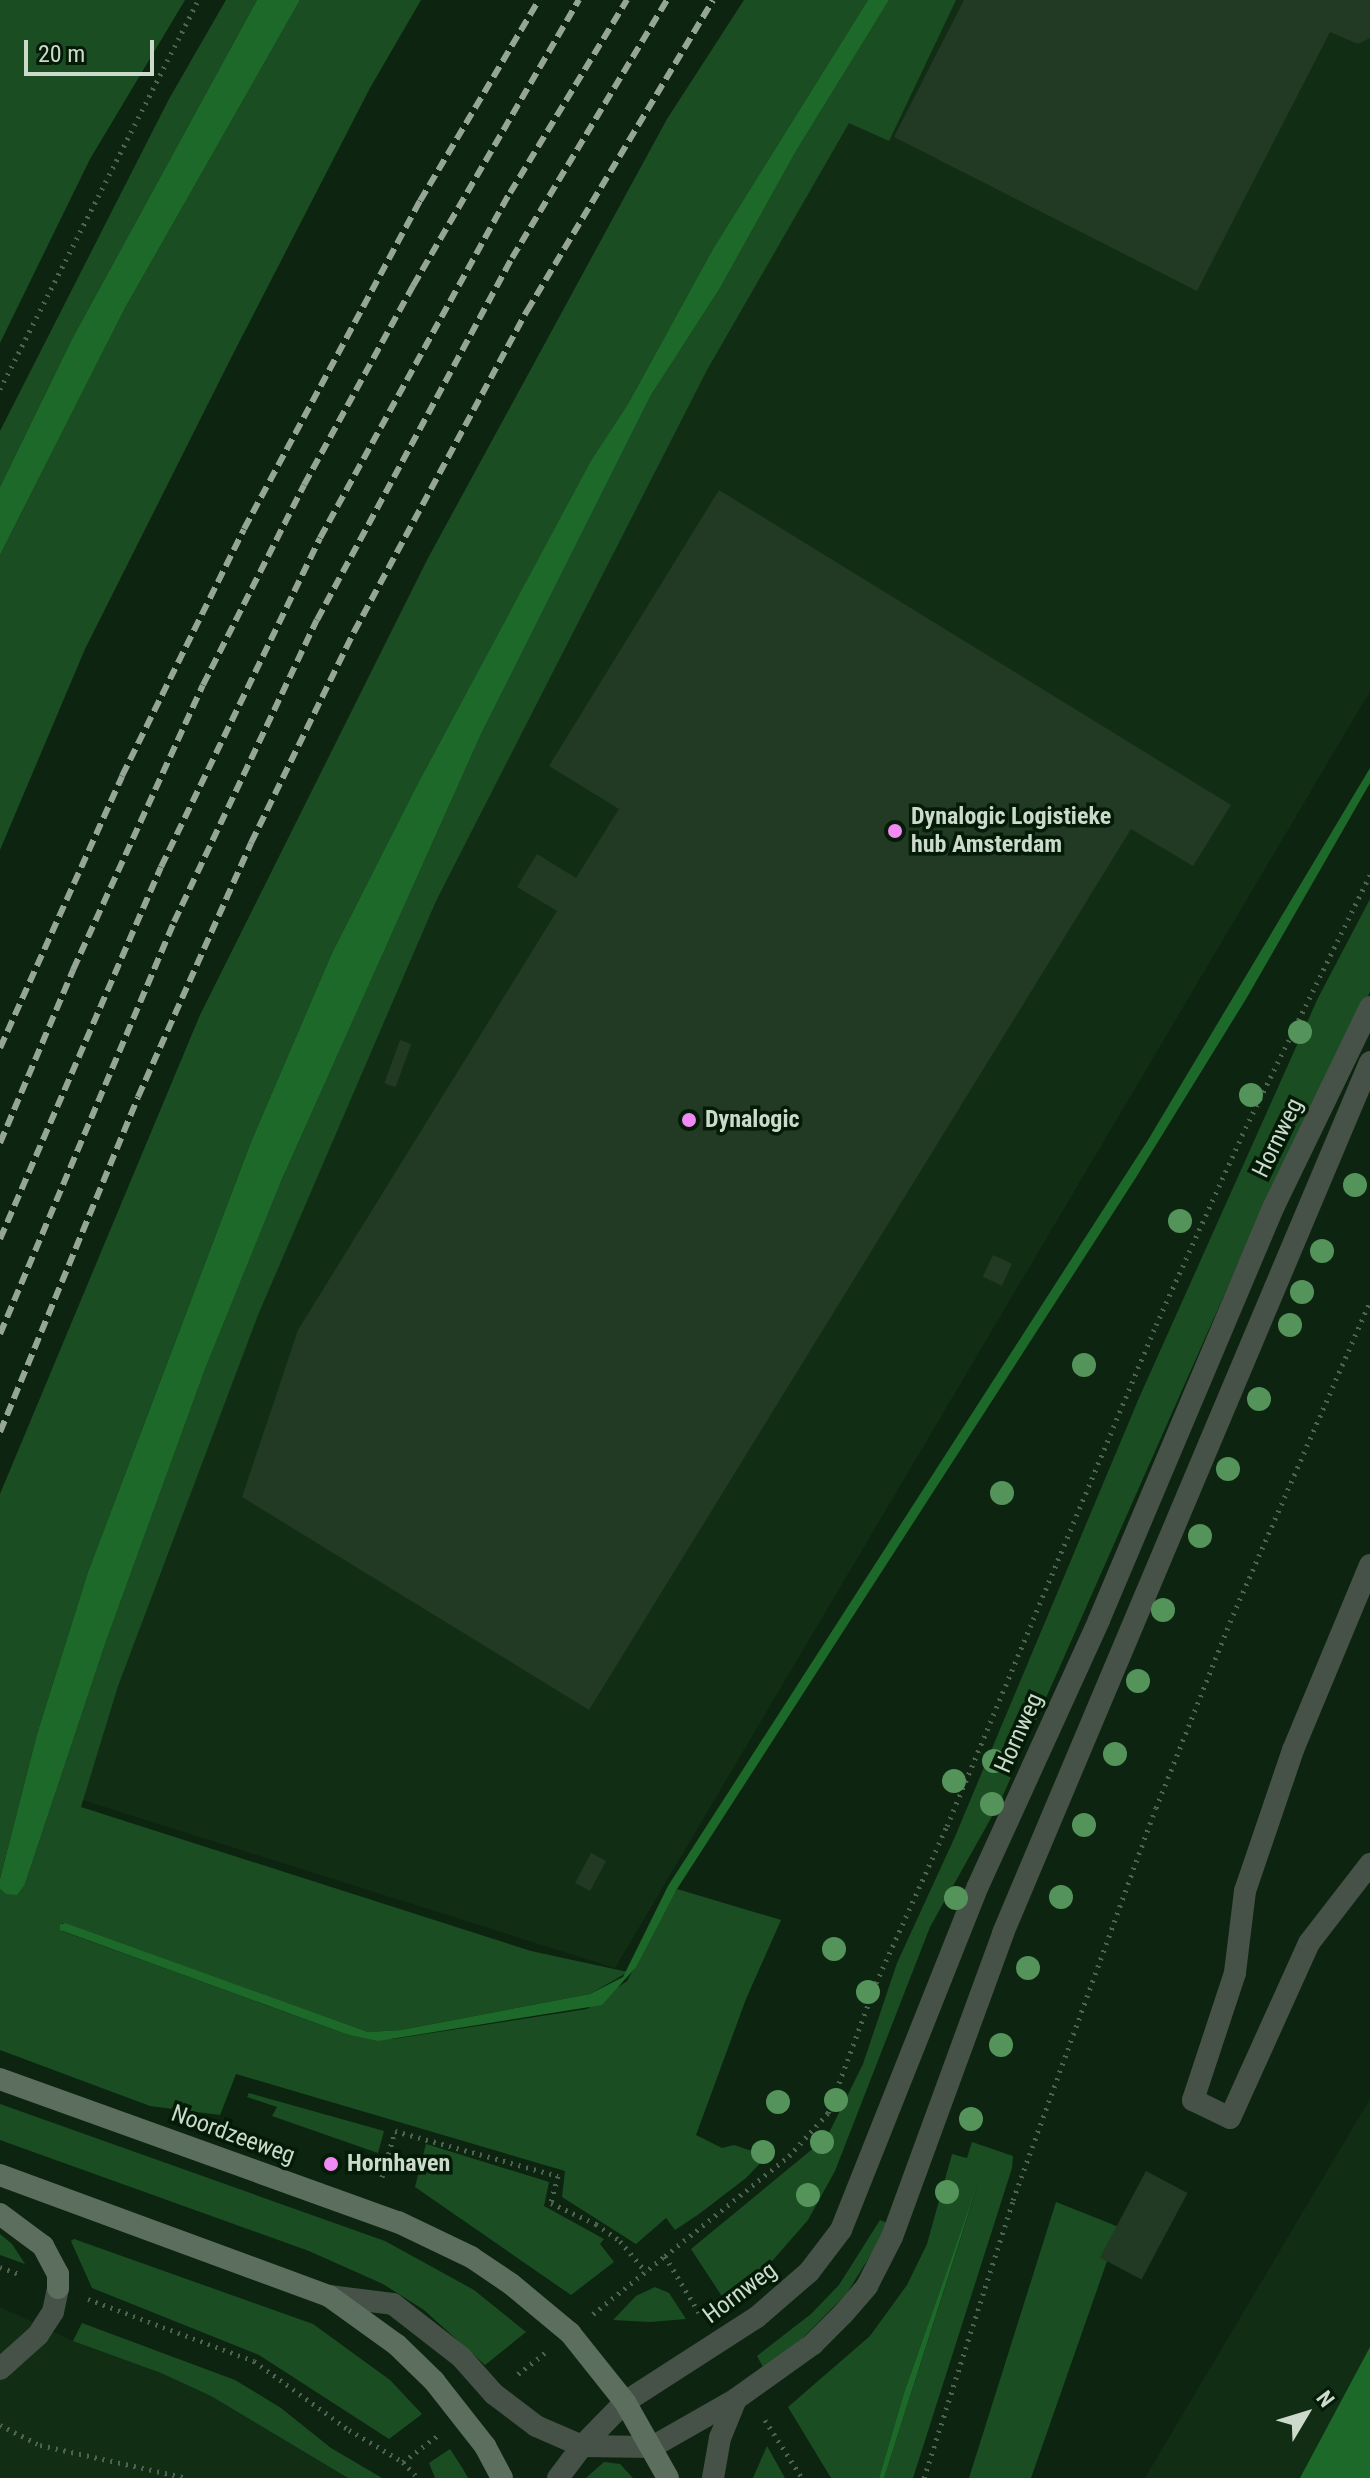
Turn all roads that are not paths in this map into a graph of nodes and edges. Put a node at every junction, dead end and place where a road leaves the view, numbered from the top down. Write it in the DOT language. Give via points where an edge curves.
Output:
graph roads {
  1 [pos="1370,1007"];
  2 [pos="1370,1062"];
  3 [pos="1370,1565"];
  4 [pos="1364,1873"];
  5 [pos="0,2079"];
  6 [pos="0,2175"];
  7 [pos="0,2214"];
  8 [pos="58,2288"];
  9 [pos="329,2296"];
  10 [pos="0,2369"];
  11 [pos="736,2399"];
  12 [pos="625,2402"];
  13 [pos="582,2446"];
  14 [pos="652,2447"];
  15 [pos="502,2478"];
  16 [pos="558,2478"];
  17 [pos="668,2478"];
  18 [pos="713,2478"];
  1 -- 12 [label="street, Hornweg" via="1274,1206 1099,1620 978,1886 841,2230 809,2272 757,2317"];
  2 -- 11 [label="street" via="1003,1933 892,2237 867,2286 843,2314 813,2344"];
  3 -- 4 [label="street" via="1293,1750 1245,1891 1235,1973 1193,2100 1230,2118 1309,1943"];
  5 -- 12 [label="main road, Noordzeeweg" via="398,2222 452,2247 511,2284 570,2333"];
  6 -- 9 [label="main road"];
  7 -- 8 [label="main road" via="43,2246 58,2274"];
  8 -- 10 [label="street" via="53,2312 38,2335"];
  9 -- 13 [label="street" via="393,2304 536,2426"];
  9 -- 15 [label="main road" via="397,2345 434,2381 485,2446"];
  11 -- 14 [label="street"];
  11 -- 18 [label="street" via="720,2438"];
  12 -- 13 [label="street"];
  12 -- 14 [label="main road, Noordzeeweg"];
  13 -- 14 [label="street"];
  13 -- 16 [label="street"];
  14 -- 17 [label="main road, Noordzeeweg"];
}
